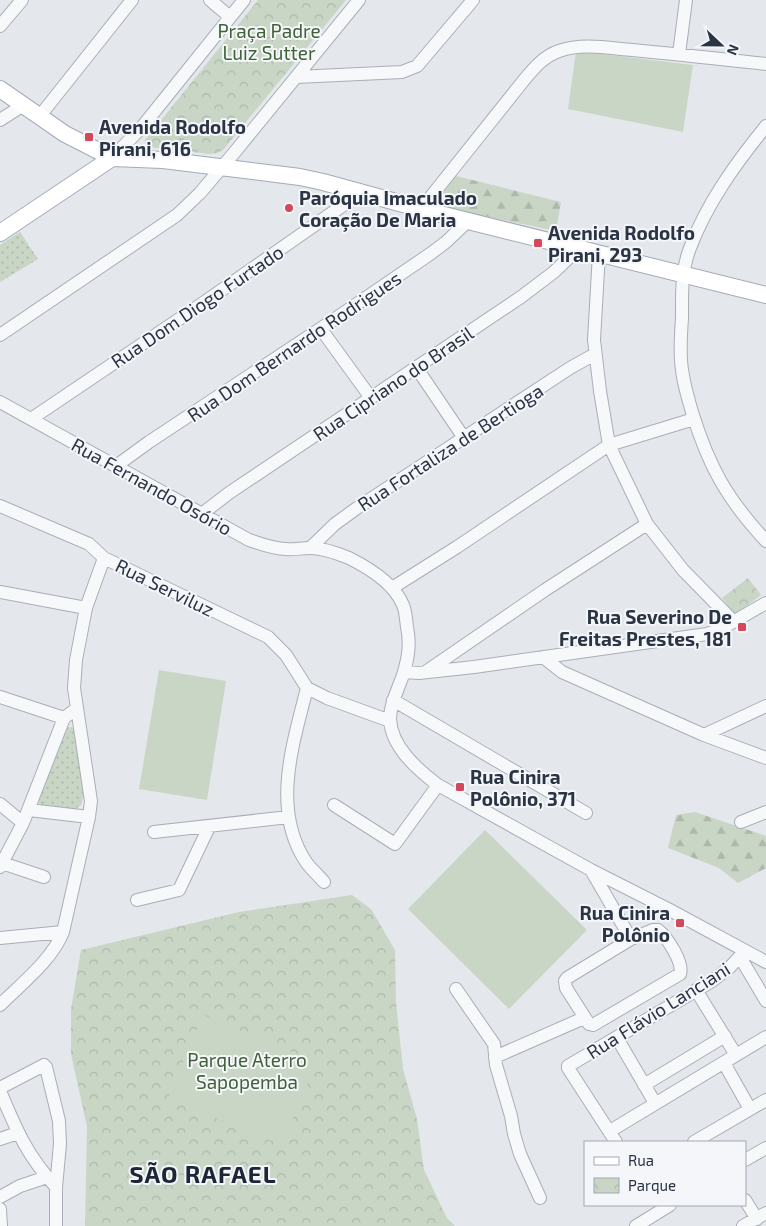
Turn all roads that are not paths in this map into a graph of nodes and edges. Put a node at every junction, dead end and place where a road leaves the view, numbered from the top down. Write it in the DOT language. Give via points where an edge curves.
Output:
graph roads {
  1 [pos="22,0"];
  2 [pos="132,0"];
  3 [pos="210,0"];
  4 [pos="244,0"];
  5 [pos="358,0"];
  6 [pos="473,0"];
  7 [pos="686,0"];
  8 [pos="230,17"];
  9 [pos="0,26"];
  10 [pos="679,54"];
  11 [pos="766,64"];
  12 [pos="296,77"];
  13 [pos="0,89"];
  14 [pos="22,106"];
  15 [pos="39,117"];
  16 [pos="0,120"];
  17 [pos="766,126"];
  18 [pos="112,158"];
  19 [pos="221,167"];
  20 [pos="362,192"];
  21 [pos="421,209"];
  22 [pos="468,221"];
  23 [pos="0,233"];
  24 [pos="580,248"];
  25 [pos="599,253"];
  26 [pos="682,273"];
  27 [pos="766,295"];
  28 [pos="321,329"];
  29 [pos="0,336"];
  30 [pos="595,354"];
  31 [pos="416,367"];
  32 [pos="371,398"];
  33 [pos="0,402"];
  34 [pos="31,419"];
  35 [pos="694,419"];
  36 [pos="464,438"];
  37 [pos="609,445"];
  38 [pos="116,466"];
  39 [pos="0,506"];
  40 [pos="203,513"];
  41 [pos="647,524"];
  42 [pos="766,541"];
  43 [pos="310,548"];
  44 [pos="104,558"];
  45 [pos="392,588"];
  46 [pos="0,592"];
  47 [pos="766,603"];
  48 [pos="86,608"];
  49 [pos="734,622"];
  50 [pos="543,657"];
  51 [pos="404,672"];
  52 [pos="427,672"];
  53 [pos="307,688"];
  54 [pos="0,697"];
  55 [pos="393,700"];
  56 [pos="766,706"];
  57 [pos="76,709"];
  58 [pos="64,718"];
  59 [pos="390,720"];
  60 [pos="704,735"];
  61 [pos="766,758"];
  62 [pos="438,785"];
  63 [pos="0,804"];
  64 [pos="334,805"];
  65 [pos="28,810"];
  66 [pos="586,812"];
  67 [pos="766,812"];
  68 [pos="89,817"];
  69 [pos="289,817"];
  70 [pos="741,822"];
  71 [pos="23,823"];
  72 [pos="208,827"];
  73 [pos="154,832"];
  74 [pos="1,865"];
  75 [pos="591,870"];
  76 [pos="44,877"];
  77 [pos="324,882"];
  78 [pos="137,900"];
  79 [pos="63,932"];
  80 [pos="0,938"];
  81 [pos="631,939"];
  82 [pos="742,954"];
  83 [pos="766,962"];
  84 [pos="456,989"];
  85 [pos="696,990"];
  86 [pos="766,1001"];
  87 [pos="0,1005"];
  88 [pos="586,1021"];
  89 [pos="724,1036"];
  90 [pos="766,1037"];
  91 [pos="617,1038"];
  92 [pos="736,1055"];
  93 [pos="495,1057"];
  94 [pos="724,1063"];
  95 [pos="644,1085"];
  96 [pos="0,1089"];
  97 [pos="766,1100"];
  98 [pos="656,1104"];
  99 [pos="750,1109"];
  100 [pos="18,1133"];
  101 [pos="613,1137"];
  102 [pos="0,1139"];
  103 [pos="696,1141"];
  104 [pos="766,1148"];
  105 [pos="746,1159"];
  106 [pos="52,1182"];
  107 [pos="0,1197"];
  108 [pos="540,1198"];
  109 [pos="746,1201"];
  110 [pos="668,1206"];
  111 [pos="0,1209"];
  112 [pos="761,1216"];
  113 [pos="1,1226"];
  114 [pos="56,1226"];
  115 [pos="636,1226"];
  116 [pos="743,1226"];
  1 -- 9 [label="street"];
  2 -- 15 [label="street"];
  3 -- 8 [label="street"];
  4 -- 8 [label="street"];
  5 -- 12 [label="street"];
  6 -- 12 [label="street" via="417,66 402,72"];
  7 -- 10 [label="street"];
  8 -- 18 [label="street" via="142,127"];
  10 -- 11 [label="street"];
  10 -- 21 [label="street" via="572,47 548,56 524,80"];
  12 -- 19 [label="street"];
  13 -- 14 [label="main road"];
  14 -- 15 [label="main road"];
  14 -- 16 [label="street"];
  15 -- 18 [label="main road"];
  17 -- 26 [label="street" via="716,195 690,248"];
  18 -- 19 [label="main road"];
  18 -- 23 [label="main road"];
  19 -- 20 [label="main road" via="300,177"];
  19 -- 29 [label="street" via="177,215"];
  20 -- 21 [label="main road"];
  20 -- 34 [label="street, Rua Dom Diogo Furtado"];
  21 -- 22 [label="main road"];
  22 -- 24 [label="main road"];
  22 -- 28 [label="street, Rua Dom Bernardo Rodrigues" via="435,250"];
  24 -- 25 [label="main road"];
  24 -- 31 [label="street, Rua Cipriano do Brasil" via="521,297"];
  25 -- 26 [label="main road"];
  25 -- 30 [label="street"];
  26 -- 27 [label="main road"];
  26 -- 35 [label="street" via="681,360 684,386"];
  28 -- 32 [label="street"];
  28 -- 38 [label="street, Rua Dom Bernardo Rodrigues"];
  30 -- 36 [label="street, Rua Fortaliza de Bertioga"];
  30 -- 37 [label="street"];
  31 -- 32 [label="street, Rua Cipriano do Brasil"];
  31 -- 36 [label="street"];
  32 -- 40 [label="street, Rua Cipriano do Brasil"];
  33 -- 34 [label="street, Rua Fernando Osório"];
  34 -- 38 [label="street, Rua Fernando Osório"];
  35 -- 37 [label="street"];
  35 -- 42 [label="street" via="719,481 744,517"];
  36 -- 43 [label="street, Rua Fortaliza de Bertioga" via="357,508"];
  37 -- 41 [label="street"];
  37 -- 45 [label="street"];
  38 -- 40 [label="street, Rua Fernando Osório"];
  39 -- 44 [label="street" via="89,544"];
  40 -- 43 [label="street, Rua Fernando Osório" via="249,540 269,547"];
  41 -- 49 [label="street" via="683,570"];
  41 -- 52 [label="street"];
  43 -- 45 [label="street, Rua Fernando Osório" via="349,558"];
  44 -- 48 [label="street, Rua Serviluz"];
  44 -- 53 [label="street, Rua Serviluz" via="268,638 286,654"];
  45 -- 51 [label="street" via="403,604 410,641"];
  46 -- 48 [label="street"];
  47 -- 49 [label="street"];
  48 -- 57 [label="street, Rua Serviluz" via="76,660"];
  49 -- 50 [label="street" via="706,634"];
  50 -- 52 [label="street"];
  50 -- 60 [label="street" via="562,672"];
  51 -- 52 [label="street"];
  51 -- 55 [label="street"];
  53 -- 59 [label="street"];
  53 -- 69 [label="street" via="288,770"];
  54 -- 58 [label="street"];
  55 -- 59 [label="street"];
  55 -- 66 [label="street"];
  56 -- 60 [label="street"];
  57 -- 58 [label="street"];
  57 -- 68 [label="street, Rua Serviluz" via="90,789"];
  58 -- 65 [label="street"];
  59 -- 62 [label="street" via="406,757"];
  60 -- 61 [label="street"];
  62 -- 64 [label="street" via="395,844"];
  62 -- 75 [label="street"];
  63 -- 71 [label="street"];
  65 -- 68 [label="street"];
  65 -- 71 [label="street"];
  67 -- 70 [label="street"];
  68 -- 79 [label="street, Rua Serviluz"];
  69 -- 72 [label="street"];
  69 -- 77 [label="street" via="307,864"];
  71 -- 74 [label="street"];
  72 -- 73 [label="street"];
  72 -- 78 [label="street" via="179,890"];
  74 -- 76 [label="street"];
  75 -- 81 [label="street"];
  75 -- 82 [label="street" via="668,909"];
  79 -- 80 [label="street"];
  79 -- 87 [label="street, Rua Serviluz" via="51,953"];
  81 -- 88 [label="street" via="565,981"];
  81 -- 88 [label="street" via="658,930 674,950 682,966 680,974 593,1025"];
  82 -- 83 [label="street"];
  82 -- 85 [label="street, Rua Flávio Lanciani" via="722,974"];
  82 -- 86 [label="street"];
  84 -- 93 [label="street" via="494,1044"];
  85 -- 89 [label="street"];
  85 -- 91 [label="street, Rua Flávio Lanciani"];
  88 -- 93 [label="street"];
  89 -- 92 [label="street"];
  89 -- 95 [label="street"];
  90 -- 92 [label="street"];
  91 -- 95 [label="street"];
  91 -- 101 [label="street, Rua Flávio Lanciani" via="568,1067"];
  92 -- 94 [label="street"];
  93 -- 108 [label="street" via="520,1154"];
  94 -- 98 [label="street"];
  94 -- 99 [label="street"];
  95 -- 98 [label="street"];
  96 -- 100 [label="street"];
  96 -- 106 [label="street" via="44,1065 46,1067 59,1121 60,1144"];
  97 -- 99 [label="street"];
  98 -- 101 [label="street"];
  99 -- 103 [label="street"];
  100 -- 102 [label="street"];
  100 -- 106 [label="street" via="34,1162"];
  104 -- 105 [label="street"];
  106 -- 107 [label="street" via="20,1186"];
  106 -- 114 [label="street"];
  109 -- 112 [label="street"];
  110 -- 115 [label="street"];
  111 -- 113 [label="street"];
  112 -- 116 [label="street"];
}
